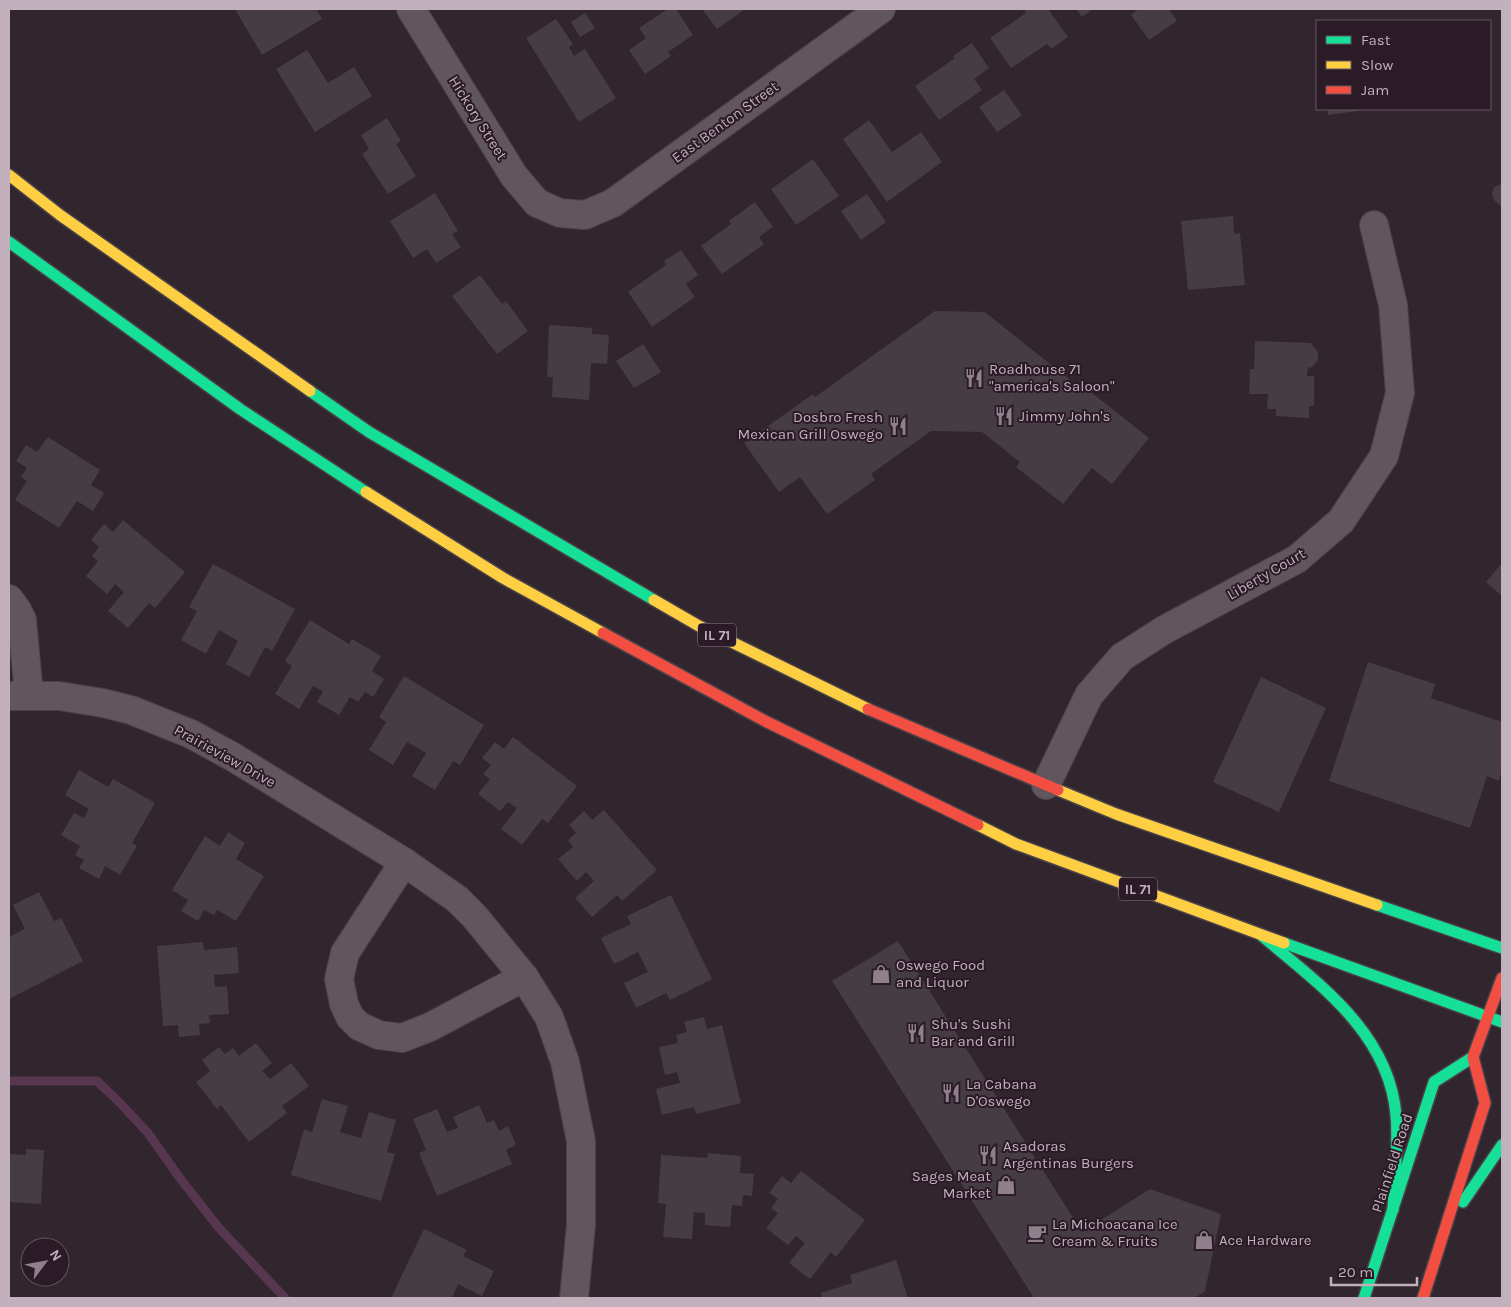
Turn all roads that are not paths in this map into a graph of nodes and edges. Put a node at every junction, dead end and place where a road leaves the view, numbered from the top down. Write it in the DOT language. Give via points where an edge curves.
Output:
graph roads {
  1 [pos="410,9"];
  2 [pos="881,9"];
  3 [pos="9,175"];
  4 [pos="560,213"];
  5 [pos="1374,225"];
  6 [pos="9,242"];
  7 [pos="9,599"];
  8 [pos="19,696"];
  9 [pos="1046,785"];
  10 [pos="404,862"];
  11 [pos="1260,934"];
  12 [pos="1502,948"];
  13 [pos="524,977"];
  14 [pos="1502,978"];
  15 [pos="1488,1017"];
  16 [pos="1502,1022"];
  17 [pos="1473,1057"];
  18 [pos="1502,1145"];
  19 [pos="1392,1210"];
  20 [pos="1446,1228"];
  21 [pos="574,1298"];
  22 [pos="1364,1298"];
  23 [pos="1423,1298"];
  1 -- 4 [label="street, Hickory Street" via="514,176 537,203"];
  2 -- 4 [label="street, East Benton Street" via="613,203 585,215"];
  3 -- 9 [label="main road, IL 71" via="60,215 369,432 614,577 699,626 866,708"];
  5 -- 9 [label="street, Liberty Court" via="1393,305 1400,393 1384,456 1341,521 1297,559 1164,630 1122,657 1089,695"];
  6 -- 11 [label="main road, IL 71" via="240,409 331,470 503,578 571,616 765,721 1016,844"];
  7 -- 8 [label="street, Prairieview Drive" via="22,620"];
  8 -- 10 [label="street, Prairieview Drive" via="59,696 103,703 131,710 190,734"];
  9 -- 12 [label="main road, IL 71" via="1116,814"];
  10 -- 13 [label="street, Prairieview Drive" via="457,899"];
  10 -- 13 [label="street" via="345,953 339,978 344,1004 359,1026 379,1035 402,1038 430,1027"];
  11 -- 15 [label="main road, IL 71"];
  11 -- 19 [label="main road" via="1346,1009 1378,1052 1390,1082 1396,1113"];
  13 -- 21 [label="street, Prairieview Drive" via="549,1017 565,1062 581,1141 581,1225"];
  14 -- 15 [label="main road"];
  15 -- 16 [label="main road, IL 71"];
  15 -- 17 [label="main road"];
  17 -- 19 [label="main road, Plainfield Road" via="1434,1082"];
  17 -- 20 [label="main road" via="1485,1102"];
  18 -- 20 [label="main road"];
  19 -- 22 [label="main road, Plainfield Road"];
  20 -- 23 [label="main road"];
}
